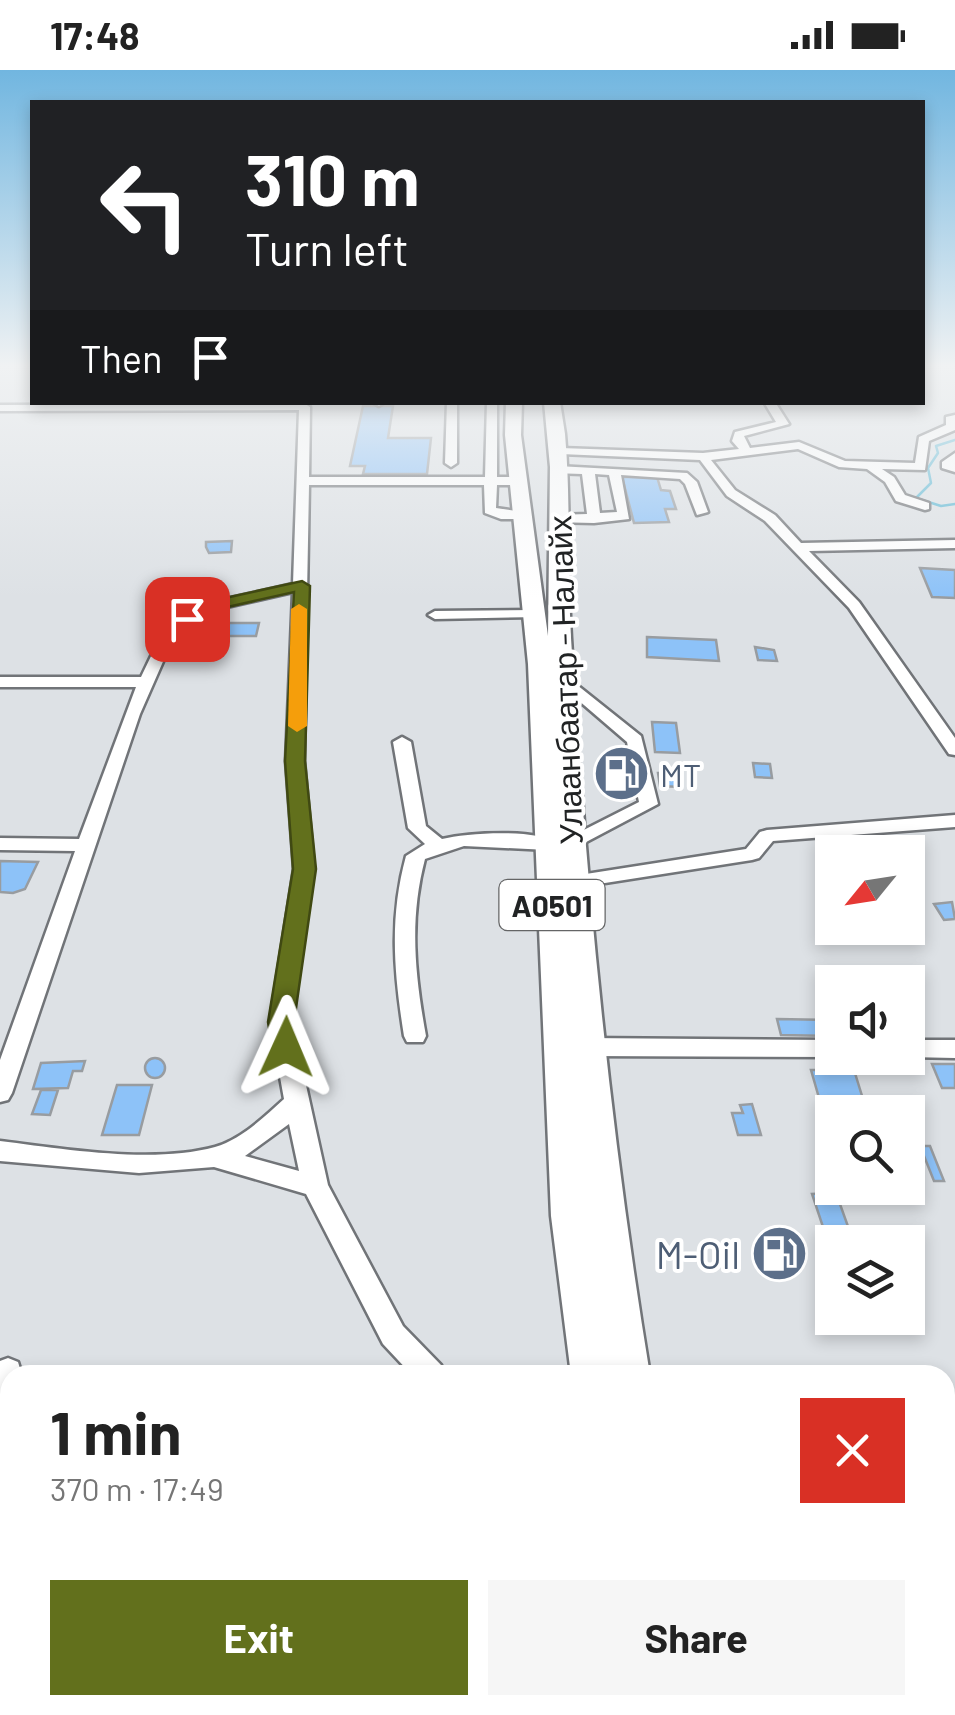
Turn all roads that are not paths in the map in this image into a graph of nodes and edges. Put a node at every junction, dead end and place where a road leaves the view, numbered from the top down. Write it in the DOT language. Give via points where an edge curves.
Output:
graph roads {
  1 [pos="305,445"];
  2 [pos="451,445"];
  3 [pos="498,445"];
  4 [pos="528,445"];
  5 [pos="540,445"];
  6 [pos="555,445"];
  7 [pos="625,445"];
  8 [pos="741,445"];
  9 [pos="789,445"];
  10 [pos="801,445"];
  11 [pos="924,445"];
  12 [pos="745,448"];
  13 [pos="704,457"];
  14 [pos="955,458"];
  15 [pos="451,463"];
  16 [pos="873,468"];
  17 [pos="955,468"];
  18 [pos="588,470"];
  19 [pos="614,472"];
  20 [pos="304,481"];
  21 [pos="504,481"];
  22 [pos="926,506"];
  23 [pos="702,512"];
  24 [pos="594,518"];
  25 [pos="770,518"];
  26 [pos="556,519"];
  27 [pos="955,544"];
  28 [pos="829,545"];
  29 [pos="794,547"];
  30 [pos="302,586"];
  31 [pos="534,614"];
  32 [pos="435,615"];
  33 [pos="562,678"];
  34 [pos="0,682"];
  35 [pos="144,682"];
  36 [pos="402,742"];
  37 [pos="955,750"];
  38 [pos="955,821"];
  39 [pos="0,844"];
  40 [pos="436,844"];
  41 [pos="560,844"];
  42 [pos="86,845"];
  43 [pos="573,882"];
  44 [pos="415,1036"];
  45 [pos="586,1046"];
  46 [pos="815,1049"];
  47 [pos="925,1049"];
  48 [pos="955,1049"];
  49 [pos="0,1093"];
  50 [pos="297,1102"];
  51 [pos="0,1151"];
  52 [pos="214,1158"];
  53 [pos="315,1186"];
  54 [pos="422,1365"];
  55 [pos="592,1365"];
  56 [pos="626,1365"];
  1 -- 20 [label="street"];
  2 -- 15 [label="street"];
  3 -- 21 [label="street"];
  4 -- 21 [label="highway, Улаанбаатар - Налайх / A0501"];
  5 -- 26 [label="highway, Улаанбаатар - Налайх / A0501"];
  6 -- 18 [label="street"];
  7 -- 13 [label="street"];
  8 -- 12 [label="street"];
  9 -- 12 [label="street"];
  10 -- 16 [label="street" via="843,464"];
  11 -- 16 [label="street" via="922,467"];
  12 -- 13 [label="street"];
  13 -- 25 [label="street" via="731,492"];
  14 -- 17 [label="street" via="946,464"];
  16 -- 22 [label="street" via="900,498"];
  18 -- 19 [label="street"];
  18 -- 24 [label="street"];
  19 -- 23 [label="street" via="682,476"];
  19 -- 24 [label="street" via="624,516"];
  20 -- 21 [label="street"];
  20 -- 30 [label="street"];
  21 -- 31 [label="highway, Улаанбаатар - Налайх / A0501" via="524,516"];
  24 -- 26 [label="street"];
  25 -- 28 [label="street"];
  25 -- 29 [label="street"];
  26 -- 33 [label="highway, Улаанбаатар - Налайх / A0501"];
  27 -- 28 [label="street"];
  28 -- 29 [label="street"];
  29 -- 37 [label="street" via="854,605"];
  30 -- 35 [label="street" via="204,608 170,630"];
  30 -- 50 [label="street" via="295,761 304,869 281,1022"];
  31 -- 32 [label="street"];
  31 -- 41 [label="highway, Улаанбаатар - Налайх / A0501"];
  33 -- 41 [label="highway, Улаанбаатар - Налайх / A0501"];
  33 -- 41 [label="street" via="636,740 649,804"];
  34 -- 35 [label="street"];
  35 -- 42 [label="street"];
  36 -- 40 [label="street" via="417,828"];
  38 -- 43 [label="street" via="767,836 752,854"];
  39 -- 42 [label="street"];
  40 -- 41 [label="street" via="467,837"];
  40 -- 44 [label="street" via="416,856 402,901 402,957"];
  41 -- 43 [label="highway, Улаанбаатар - Налайх / A0501"];
  41 -- 55 [label="highway, Улаанбаатар - Налайх / A0501" via="570,1216"];
  42 -- 49 [label="street"];
  43 -- 45 [label="highway, Улаанбаатар - Налайх / A0501"];
  45 -- 46 [label="street"];
  45 -- 56 [label="highway, Улаанбаатар - Налайх / A0501"];
  47 -- 48 [label="street"];
  50 -- 52 [label="street" via="256,1139"];
  50 -- 53 [label="street"];
  51 -- 52 [label="street" via="130,1162"];
  52 -- 53 [label="street"];
  53 -- 54 [label="street" via="393,1335"];
}
